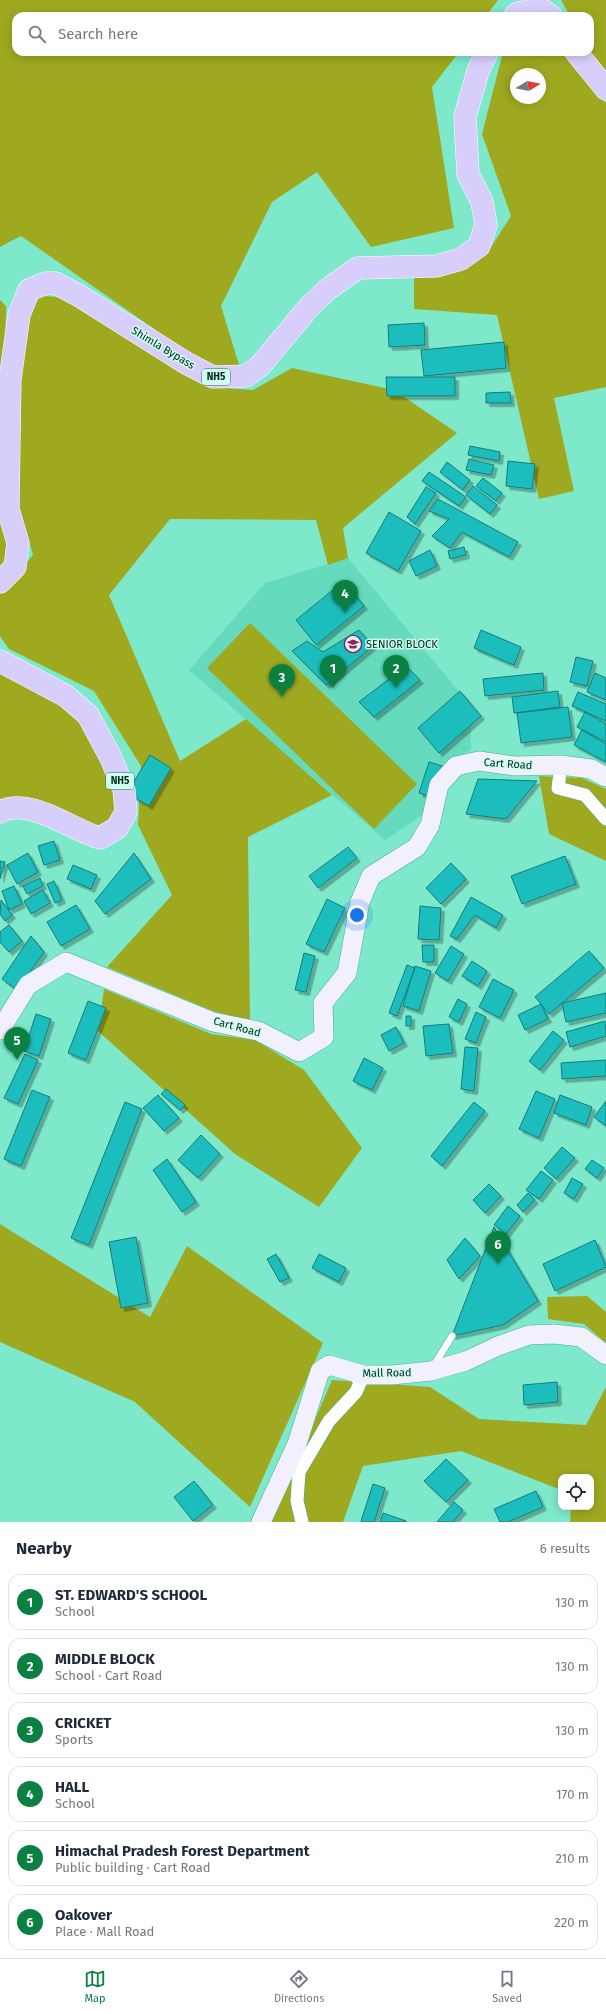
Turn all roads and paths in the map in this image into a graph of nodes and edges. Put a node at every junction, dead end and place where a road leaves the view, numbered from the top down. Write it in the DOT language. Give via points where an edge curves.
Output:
graph roads {
  1 [pos="524,12"];
  2 [pos="545,12"];
  3 [pos="485,56"];
  4 [pos="579,56"];
  5 [pos="606,89"];
  6 [pos="0,582"];
  7 [pos="0,661"];
  8 [pos="561,765"];
  9 [pos="606,777"];
  10 [pos="0,812"];
  11 [pos="606,819"];
  12 [pos="0,1030"];
  13 [pos="452,1336"];
  14 [pos="606,1355"];
  15 [pos="431,1371"];
  16 [pos="355,1373"];
  17 [pos="261,1522"];
  18 [pos="302,1522"];
  1 -- 2 [label="highway" via="541,9"];
  3 -- 6 [label="highway, Shimla Bypass / NH5" via="478,71 465,117 468,174 482,202 486,225 479,246 461,259 437,266 358,268 328,289 260,366 246,376 213,377 55,283 46,283 29,290 19,315 10,380 8,509 18,543 15,567"];
  4 -- 5 [label="highway"];
  7 -- 10 [label="highway, NH5" via="66,696 88,715 111,758 124,790 126,812 116,828 100,838 49,814 26,808"];
  8 -- 9 [label="main road, Cart Road" via="591,770"];
  8 -- 11 [label="street" via="558,788 585,795"];
  8 -- 12 [label="main road, Cart Road" via="515,766 479,761 456,766 439,785 430,825 417,846 371,876 360,902 347,973 323,1003 324,1037 299,1052 258,1030 213,1022 66,962 28,984"];
  13 -- 15 [label="lane"];
  14 -- 15 [label="main road, Mall Road" via="582,1337 529,1335 466,1361"];
  15 -- 16 [label="main road, Mall Road" via="392,1375"];
  16 -- 17 [label="main road, Mall Road" via="328,1365 320,1371 297,1444"];
  16 -- 18 [label="street" via="360,1383 356,1392 329,1421 299,1472 297,1501"];
}
